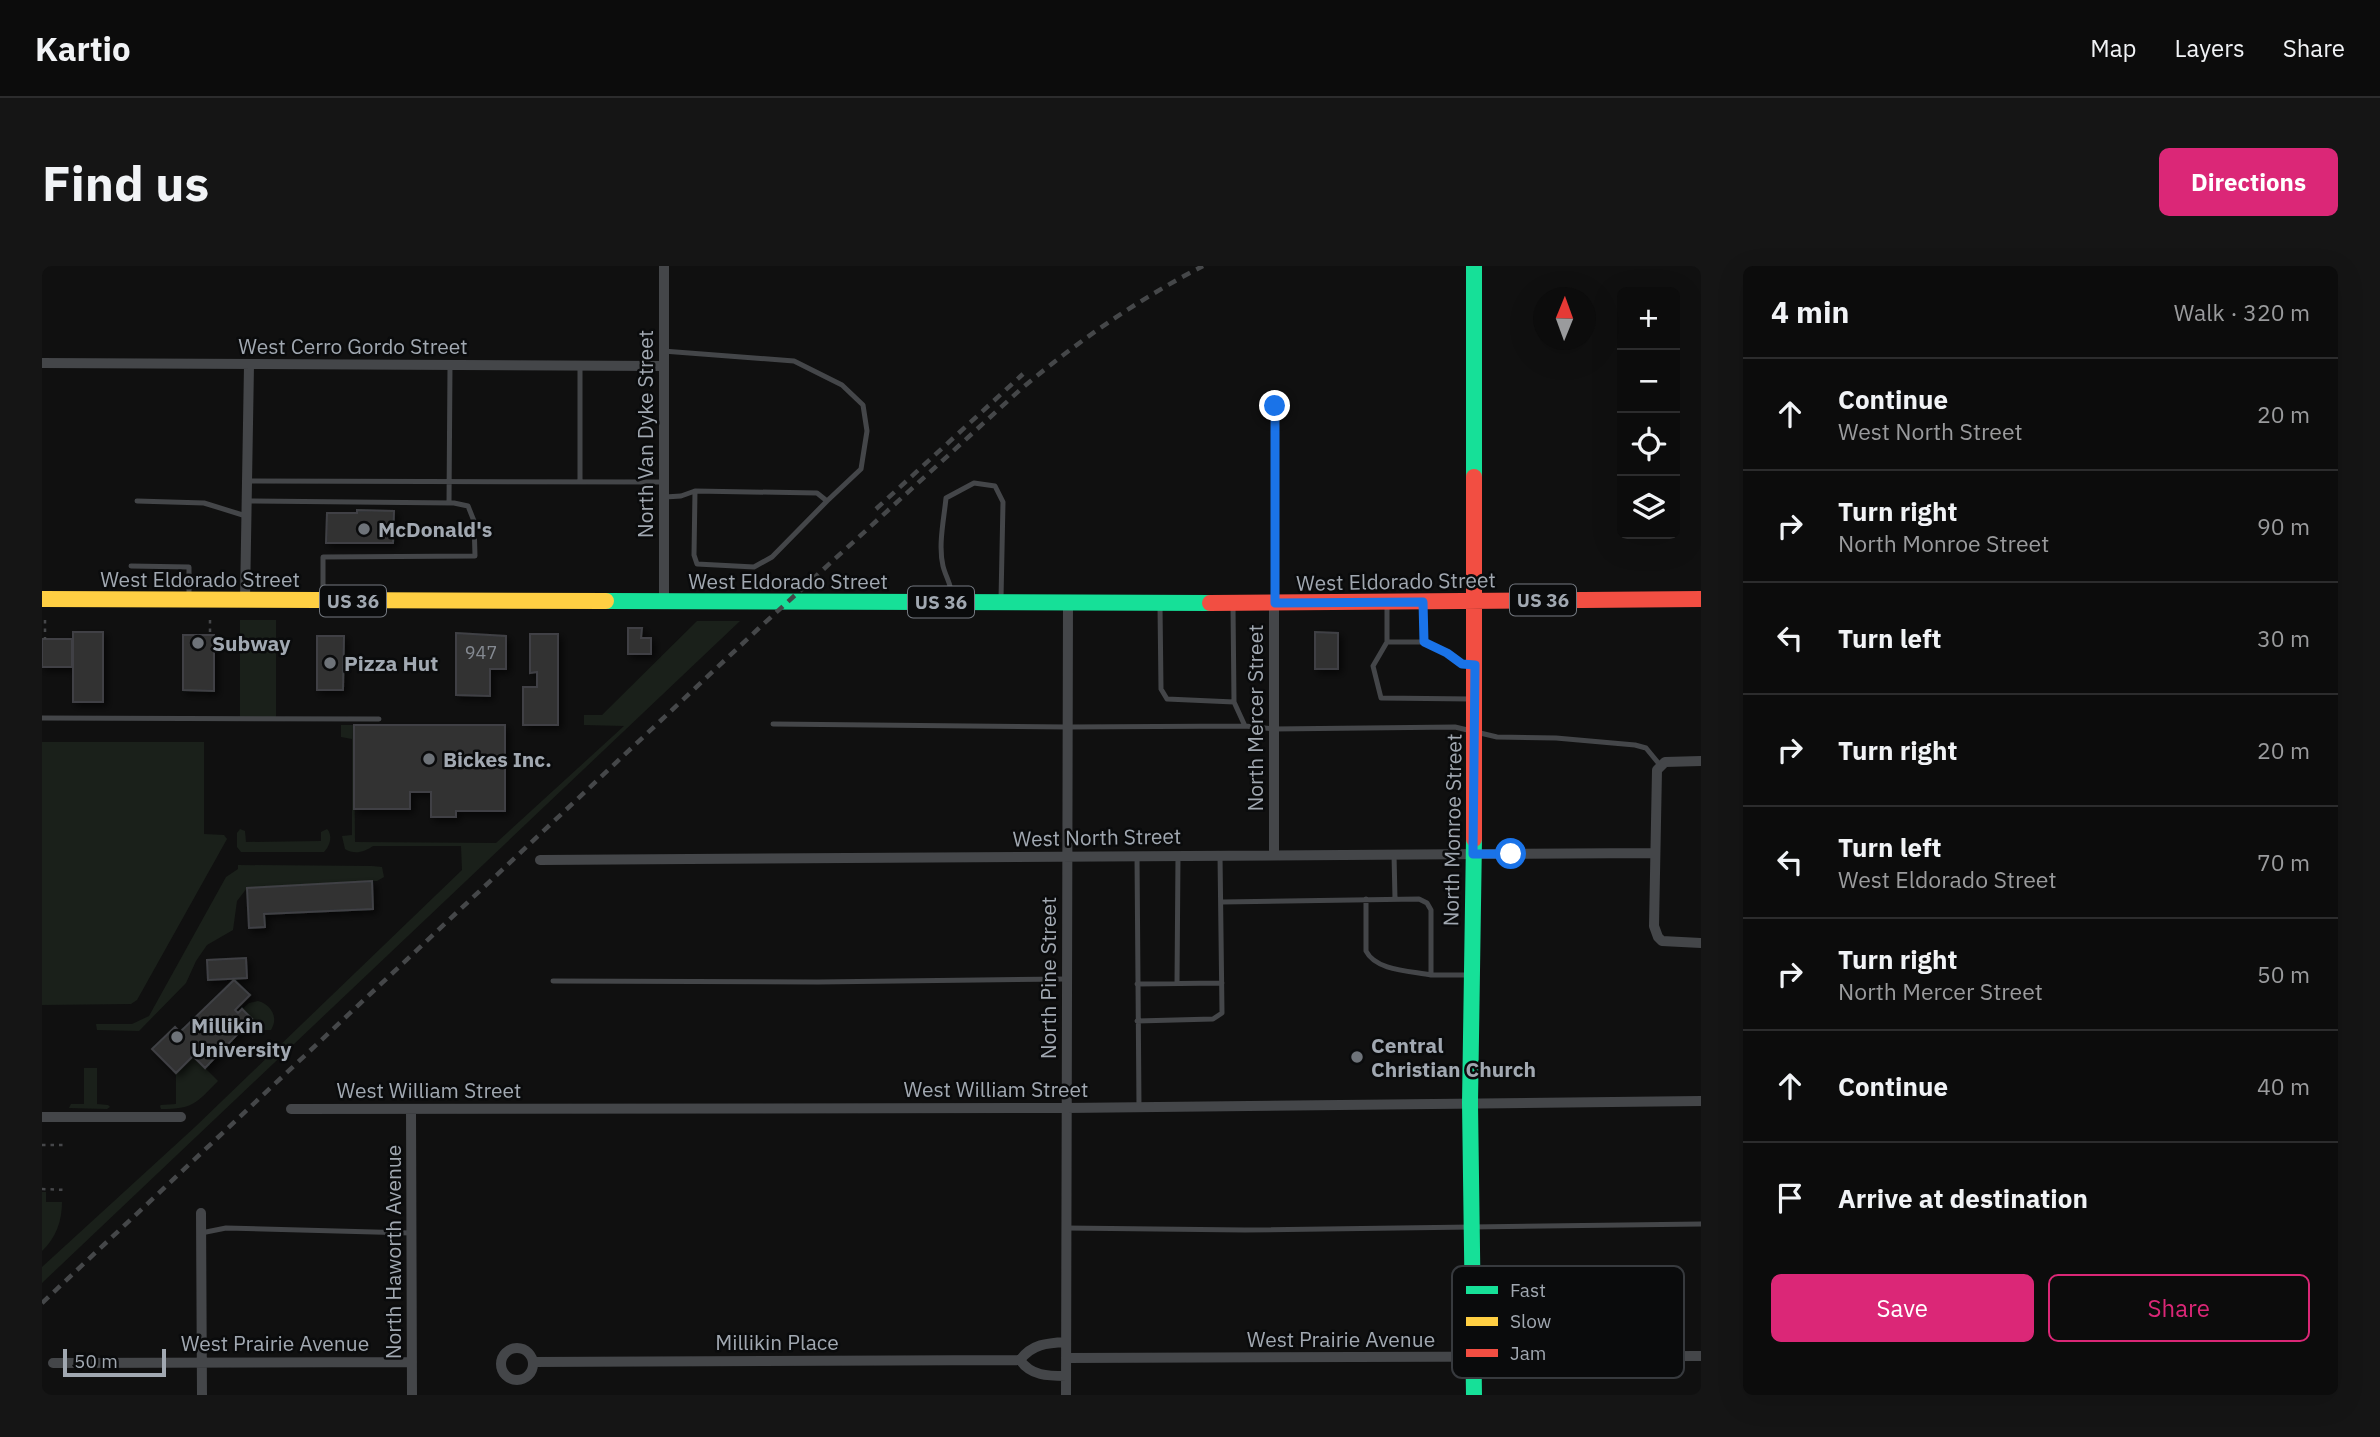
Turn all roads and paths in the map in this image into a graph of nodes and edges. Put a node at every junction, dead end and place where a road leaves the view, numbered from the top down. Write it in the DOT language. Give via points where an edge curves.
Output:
graph roads {
  1 [pos="664,266"];
  2 [pos="1474,266"];
  3 [pos="663,351"];
  4 [pos="42,363"];
  5 [pos="249,366"];
  6 [pos="450,366"];
  7 [pos="580,366"];
  8 [pos="663,366"];
  9 [pos="1275,406"];
  10 [pos="449,480"];
  11 [pos="247,481"];
  12 [pos="580,481"];
  13 [pos="664,482"];
  14 [pos="695,491"];
  15 [pos="664,497"];
  16 [pos="246,501"];
  17 [pos="827,501"];
  18 [pos="136,502"];
  19 [pos="449,503"];
  20 [pos="246,516"];
  21 [pos="131,566"];
  22 [pos="42,599"];
  23 [pos="1701,599"];
  24 [pos="189,600"];
  25 [pos="245,600"];
  26 [pos="323,601"];
  27 [pos="1475,601"];
  28 [pos="664,602"];
  29 [pos="952,602"];
  30 [pos="1387,602"];
  31 [pos="1423,602"];
  32 [pos="1001,603"];
  33 [pos="1068,603"];
  34 [pos="1160,603"];
  35 [pos="1233,603"];
  36 [pos="1275,603"];
  37 [pos="45,620"];
  38 [pos="210,620"];
  39 [pos="210,635"];
  40 [pos="45,639"];
  41 [pos="1387,642"];
  42 [pos="1424,642"];
  43 [pos="1475,665"];
  44 [pos="1475,699"];
  45 [pos="1234,702"];
  46 [pos="42,719"];
  47 [pos="379,719"];
  48 [pos="773,723"];
  49 [pos="1245,726"];
  50 [pos="1068,727"];
  51 [pos="1274,729"];
  52 [pos="1475,731"];
  53 [pos="1701,761"];
  54 [pos="1660,765"];
  55 [pos="1655,853"];
  56 [pos="1394,854"];
  57 [pos="1473,854"];
  58 [pos="1178,855"];
  59 [pos="1220,855"];
  60 [pos="1274,855"];
  61 [pos="1137,856"];
  62 [pos="1068,857"];
  63 [pos="540,860"];
  64 [pos="1395,899"];
  65 [pos="1366,900"];
  66 [pos="1222,902"];
  67 [pos="1701,943"];
  68 [pos="1431,975"];
  69 [pos="1472,975"];
  70 [pos="1067,979"];
  71 [pos="553,981"];
  72 [pos="1222,983"];
  73 [pos="1137,984"];
  74 [pos="1177,984"];
  75 [pos="1138,1021"];
  76 [pos="1701,1101"];
  77 [pos="1470,1103"];
  78 [pos="1139,1107"];
  79 [pos="1066,1108"];
  80 [pos="291,1109"];
  81 [pos="411,1110"];
  82 [pos="181,1117"];
  83 [pos="42,1118"];
  84 [pos="42,1145"];
  85 [pos="68,1145"];
  86 [pos="42,1189"];
  87 [pos="67,1190"];
  88 [pos="201,1213"];
  89 [pos="1701,1224"];
  90 [pos="1066,1228"];
  91 [pos="1472,1228"];
  92 [pos="201,1233"];
  93 [pos="412,1233"];
  94 [pos="1473,1266"];
  95 [pos="1066,1342"];
  96 [pos="1452,1358"];
  97 [pos="1066,1359"];
  98 [pos="1020,1360"];
  99 [pos="412,1362"];
  100 [pos="533,1362"];
  101 [pos="53,1363"];
  102 [pos="202,1363"];
  103 [pos="1066,1376"];
  104 [pos="202,1395"];
  105 [pos="412,1395"];
  106 [pos="1066,1395"];
  1 -- 3 [label="street, North Van Dyke Street"];
  2 -- 27 [label="main road, North Monroe Street"];
  3 -- 8 [label="street, North Van Dyke Street"];
  3 -- 17 [label="lane" via="794,361 842,385 863,405 867,431 862,469"];
  4 -- 5 [label="street, West Cerro Gordo Street"];
  5 -- 6 [label="street, West Cerro Gordo Street"];
  5 -- 11 [label="street"];
  6 -- 7 [label="street, West Cerro Gordo Street"];
  6 -- 10 [label="lane"];
  7 -- 8 [label="street, West Cerro Gordo Street"];
  7 -- 12 [label="lane"];
  8 -- 13 [label="street, North Van Dyke Street"];
  9 -- 36 [label="lane, North Mercer Street"];
  10 -- 11 [label="lane"];
  10 -- 12 [label="lane"];
  10 -- 19 [label="lane"];
  11 -- 16 [label="street"];
  12 -- 13 [label="lane"];
  13 -- 15 [label="street, North Van Dyke Street"];
  14 -- 15 [label="lane"];
  14 -- 17 [label="lane" via="817,493"];
  14 -- 17 [label="lane" via="697,564 754,568 772,557"];
  15 -- 28 [label="street, North Van Dyke Street"];
  16 -- 19 [label="lane"];
  16 -- 20 [label="street"];
  18 -- 20 [label="lane" via="204,503"];
  19 -- 26 [label="lane" via="468,506 474,521 475,556 323,556"];
  20 -- 25 [label="street"];
  21 -- 24 [label="lane" via="189,567"];
  22 -- 24 [label="main road, West Eldorado Street / US 36"];
  23 -- 27 [label="main road, West Eldorado Street / US 36"];
  24 -- 25 [label="main road, West Eldorado Street / US 36"];
  25 -- 26 [label="main road, West Eldorado Street / US 36"];
  26 -- 28 [label="main road, West Eldorado Street / US 36"];
  27 -- 31 [label="main road, West Eldorado Street / US 36"];
  27 -- 43 [label="main road, North Monroe Street"];
  28 -- 29 [label="main road, West Eldorado Street / US 36"];
  29 -- 32 [label="main road, West Eldorado Street / US 36"];
  29 -- 32 [label="lane" via="943,565 946,498 974,483 995,486 1003,502"];
  30 -- 31 [label="main road, West Eldorado Street / US 36"];
  30 -- 36 [label="main road, West Eldorado Street / US 36"];
  30 -- 41 [label="lane"];
  31 -- 42 [label="lane"];
  32 -- 33 [label="main road, West Eldorado Street / US 36"];
  33 -- 34 [label="main road, West Eldorado Street / US 36"];
  33 -- 50 [label="street, North Pine Street"];
  34 -- 35 [label="main road, West Eldorado Street / US 36"];
  34 -- 45 [label="lane" via="1161,689 1167,699"];
  35 -- 36 [label="main road, West Eldorado Street / US 36"];
  35 -- 45 [label="lane"];
  36 -- 51 [label="street, North Mercer Street"];
  37 -- 40 [label="path"];
  38 -- 39 [label="path"];
  41 -- 42 [label="lane"];
  41 -- 44 [label="lane" via="1373,666 1381,698"];
  42 -- 43 [label="lane" via="1462,664"];
  43 -- 44 [label="main road, North Monroe Street"];
  44 -- 52 [label="main road, North Monroe Street"];
  45 -- 49 [label="lane"];
  46 -- 47 [label="lane"];
  48 -- 50 [label="lane"];
  49 -- 50 [label="lane"];
  49 -- 51 [label="lane"];
  50 -- 62 [label="street, North Pine Street"];
  51 -- 52 [label="lane" via="1409,726"];
  51 -- 60 [label="street, North Mercer Street"];
  52 -- 54 [label="lane" via="1497,737 1635,745 1646,748"];
  52 -- 57 [label="main road, North Monroe Street"];
  53 -- 54 [label="street"];
  54 -- 55 [label="street"];
  55 -- 57 [label="street, West North Street"];
  55 -- 67 [label="street" via="1654,926 1658,937 1667,943"];
  56 -- 57 [label="street, West North Street"];
  56 -- 60 [label="street, West North Street"];
  56 -- 64 [label="lane"];
  57 -- 69 [label="main road, North Monroe Street"];
  58 -- 59 [label="street, West North Street"];
  58 -- 61 [label="street, West North Street"];
  58 -- 74 [label="lane"];
  59 -- 60 [label="street, West North Street"];
  59 -- 66 [label="lane"];
  61 -- 62 [label="street, West North Street"];
  61 -- 73 [label="lane"];
  62 -- 63 [label="street, West North Street"];
  62 -- 70 [label="street, North Pine Street"];
  64 -- 65 [label="lane"];
  64 -- 68 [label="lane" via="1419,899 1431,910"];
  65 -- 66 [label="lane"];
  65 -- 68 [label="lane" via="1369,957 1377,964"];
  66 -- 72 [label="lane"];
  68 -- 69 [label="lane"];
  69 -- 77 [label="main road, North Monroe Street"];
  70 -- 71 [label="lane"];
  70 -- 79 [label="street, North Pine Street"];
  72 -- 74 [label="lane"];
  72 -- 75 [label="lane" via="1222,1013 1213,1019"];
  73 -- 74 [label="lane"];
  73 -- 75 [label="lane"];
  75 -- 78 [label="lane"];
  76 -- 77 [label="street, West William Street"];
  77 -- 78 [label="street, West William Street"];
  77 -- 91 [label="main road, North Monroe Street"];
  78 -- 79 [label="street, West William Street"];
  79 -- 81 [label="street, West William Street"];
  79 -- 90 [label="street, North Pine Street"];
  80 -- 81 [label="street, West William Street"];
  81 -- 93 [label="street, North Haworth Avenue"];
  82 -- 83 [label="street"];
  84 -- 85 [label="path"];
  86 -- 87 [label="path"];
  88 -- 92 [label="street"];
  89 -- 91 [label="lane"];
  90 -- 91 [label="lane"];
  90 -- 95 [label="street, North Pine Street"];
  91 -- 94 [label="main road, North Monroe Street"];
  92 -- 93 [label="lane" via="226,1228"];
  92 -- 102 [label="street"];
  93 -- 99 [label="street, North Haworth Avenue"];
  95 -- 97 [label="street, North Pine Street"];
  95 -- 98 [label="street, Millikin Place" via="1043,1344"];
  96 -- 97 [label="street, West Prairie Avenue"];
  97 -- 103 [label="street, North Pine Street"];
  98 -- 100 [label="street, Millikin Place"];
  98 -- 103 [label="street, Millikin Place" via="1038,1374"];
  99 -- 102 [label="street, West Prairie Avenue"];
  99 -- 105 [label="street, North Haworth Avenue"];
  101 -- 102 [label="street, West Prairie Avenue"];
  102 -- 104 [label="street"];
  103 -- 106 [label="street, North Pine Street"];
}
